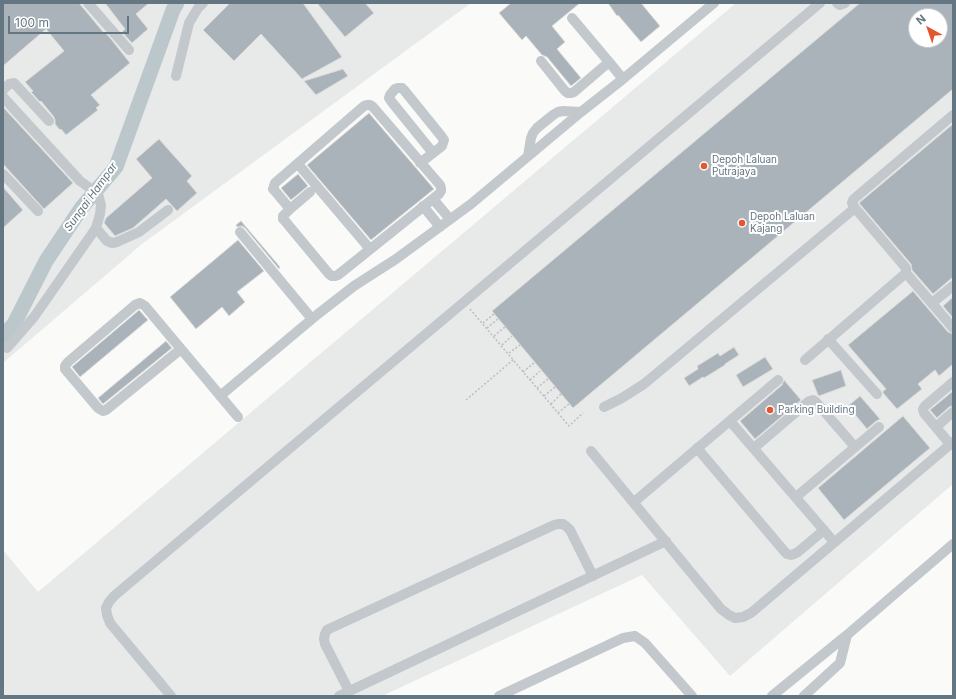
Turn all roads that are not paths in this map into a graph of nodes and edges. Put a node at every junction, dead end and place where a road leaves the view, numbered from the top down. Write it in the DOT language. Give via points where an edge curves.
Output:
graph roads {
  1 [pos="88,3"];
  2 [pos="203,3"];
  3 [pos="714,3"];
  4 [pos="820,3"];
  5 [pos="837,3"];
  6 [pos="845,3"];
  7 [pos="572,18"];
  8 [pos="129,50"];
  9 [pos="541,61"];
  10 [pos="609,62"];
  11 [pos="176,76"];
  12 [pos="623,79"];
  13 [pos="3,90"];
  14 [pos="3,97"];
  15 [pos="581,112"];
  16 [pos="953,115"];
  17 [pos="49,121"];
  18 [pos="433,153"];
  19 [pos="528,156"];
  20 [pos="420,163"];
  21 [pos="298,164"];
  22 [pos="3,174"];
  23 [pos="310,192"];
  24 [pos="433,199"];
  25 [pos="423,206"];
  26 [pos="855,208"];
  27 [pos="290,209"];
  28 [pos="168,210"];
  29 [pos="38,212"];
  30 [pos="450,219"];
  31 [pos="440,227"];
  32 [pos="96,228"];
  33 [pos="240,232"];
  34 [pos="370,249"];
  35 [pos="906,273"];
  36 [pos="953,286"];
  37 [pos="932,303"];
  38 [pos="312,319"];
  39 [pos="953,328"];
  40 [pos="828,339"];
  41 [pos="7,348"];
  42 [pos="181,349"];
  43 [pos="805,360"];
  44 [pos="778,380"];
  45 [pos="953,382"];
  46 [pos="877,394"];
  47 [pos="220,396"];
  48 [pos="604,407"];
  49 [pos="953,412"];
  50 [pos="238,417"];
  51 [pos="730,421"];
  52 [pos="879,427"];
  53 [pos="936,427"];
  54 [pos="952,443"];
  55 [pos="855,447"];
  56 [pos="697,448"];
  57 [pos="754,448"];
  58 [pos="591,451"];
  59 [pos="796,497"];
  60 [pos="634,502"];
  61 [pos="824,530"];
  62 [pos="666,541"];
  63 [pos="834,542"];
  64 [pos="953,544"];
  65 [pos="593,576"];
  66 [pos="847,635"];
  67 [pos="349,691"];
  68 [pos="171,696"];
  69 [pos="339,696"];
  70 [pos="499,696"];
  71 [pos="692,696"];
  72 [pos="772,696"];
  73 [pos="804,696"];
  1 -- 8 [label="street"];
  2 -- 11 [label="street" via="189,23"];
  3 -- 12 [label="street"];
  4 -- 68 [label="street" via="114,596 106,608 110,622"];
  5 -- 6 [label="street"];
  7 -- 10 [label="street"];
  9 -- 10 [label="street" via="565,91 571,93"];
  10 -- 12 [label="street"];
  12 -- 15 [label="street"];
  13 -- 17 [label="street" via="11,83 16,85"];
  14 -- 32 [label="street" via="80,181 98,194 101,205"];
  15 -- 19 [label="street"];
  15 -- 19 [label="street" via="558,112 537,128 531,138"];
  16 -- 26 [label="street" via="855,198 852,203"];
  18 -- 18 [label="street" via="444,140 404,90 396,89 389,98"];
  18 -- 20 [label="street"];
  19 -- 30 [label="street"];
  20 -- 21 [label="street" via="373,107 367,105"];
  20 -- 24 [label="street" via="440,185 441,191"];
  21 -- 27 [label="street" via="273,189"];
  21 -- 34 [label="street"];
  22 -- 29 [label="street"];
  23 -- 27 [label="street"];
  24 -- 25 [label="street"];
  24 -- 30 [label="street"];
  25 -- 31 [label="street"];
  25 -- 34 [label="street"];
  26 -- 35 [label="street" via="906,268"];
  26 -- 48 [label="street" via="649,380"];
  27 -- 34 [label="street" via="283,219 332,276 338,275"];
  28 -- 32 [label="street" via="139,232 118,242 107,241"];
  30 -- 31 [label="street"];
  31 -- 38 [label="street" via="354,286"];
  32 -- 41 [label="street" via="34,318"];
  33 -- 38 [label="street"];
  35 -- 37 [label="street"];
  35 -- 40 [label="street"];
  36 -- 37 [label="street"];
  37 -- 39 [label="street"];
  38 -- 47 [label="street"];
  40 -- 43 [label="street"];
  40 -- 46 [label="street"];
  42 -- 42 [label="street" via="145,306 137,304 68,362 65,369 103,411"];
  42 -- 47 [label="street"];
  44 -- 51 [label="street"];
  45 -- 53 [label="street" via="924,407 924,413"];
  47 -- 50 [label="street"];
  49 -- 53 [label="street"];
  51 -- 56 [label="street"];
  51 -- 57 [label="street"];
  52 -- 55 [label="street"];
  53 -- 54 [label="street"];
  54 -- 63 [label="street"];
  55 -- 57 [label="street" via="812,400"];
  55 -- 59 [label="street"];
  56 -- 60 [label="street"];
  56 -- 61 [label="street" via="787,554 798,552"];
  57 -- 59 [label="street"];
  58 -- 60 [label="street"];
  59 -- 61 [label="street"];
  60 -- 62 [label="street"];
  61 -- 63 [label="street"];
  62 -- 63 [label="street" via="721,608 736,618 751,613"];
  62 -- 65 [label="street"];
  64 -- 66 [label="street"];
  65 -- 67 [label="street"];
  65 -- 67 [label="street" via="570,530 563,524 558,524 338,624 327,630 324,639"];
  66 -- 72 [label="street"];
  66 -- 73 [label="street" via="840,663"];
  67 -- 69 [label="street"];
  70 -- 71 [label="street" via="623,638 635,636 645,643"];
}
